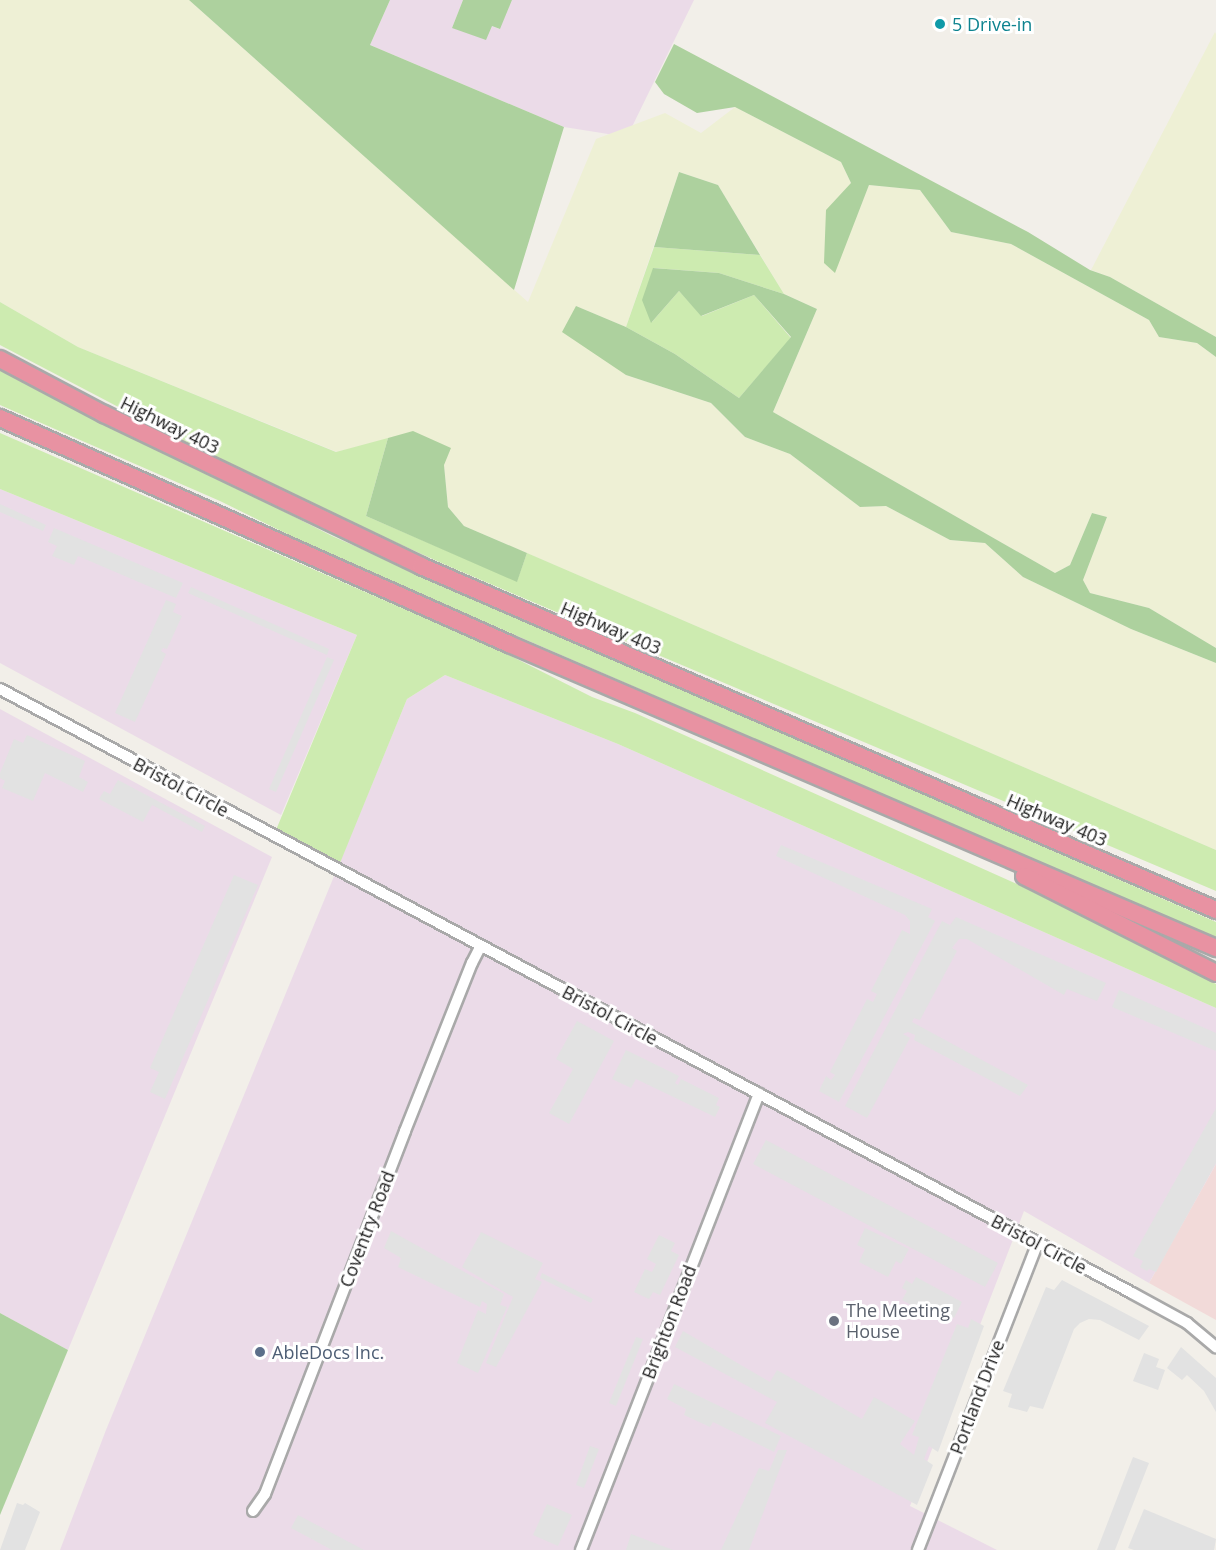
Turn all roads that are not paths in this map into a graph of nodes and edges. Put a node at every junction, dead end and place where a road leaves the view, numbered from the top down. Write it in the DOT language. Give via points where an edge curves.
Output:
graph roads {
  1 [pos="0,359"];
  2 [pos="0,418"];
  3 [pos="1,693"];
  4 [pos="994,853"];
  5 [pos="1166,888"];
  6 [pos="1216,902"];
  7 [pos="1216,910"];
  8 [pos="480,947"];
  9 [pos="1216,948"];
  10 [pos="1216,973"];
  11 [pos="759,1095"];
  12 [pos="1037,1244"];
  13 [pos="1216,1347"];
  14 [pos="253,1511"];
  15 [pos="581,1550"];
  16 [pos="918,1550"];
  1 -- 5 [label="highway, Highway 403" via="114,420 420,566"];
  2 -- 4 [label="highway"];
  3 -- 8 [label="street, Bristol Circle"];
  4 -- 9 [label="highway"];
  4 -- 10 [label="highway" via="1024,876"];
  5 -- 6 [label="highway"];
  5 -- 7 [label="highway, Highway 403"];
  8 -- 11 [label="street, Bristol Circle"];
  8 -- 14 [label="street, Coventry Road" via="265,1494"];
  11 -- 12 [label="street, Bristol Circle"];
  11 -- 15 [label="street, Brighton Road"];
  12 -- 13 [label="street, Bristol Circle" via="1186,1323"];
  12 -- 16 [label="street, Portland Drive"];
}
